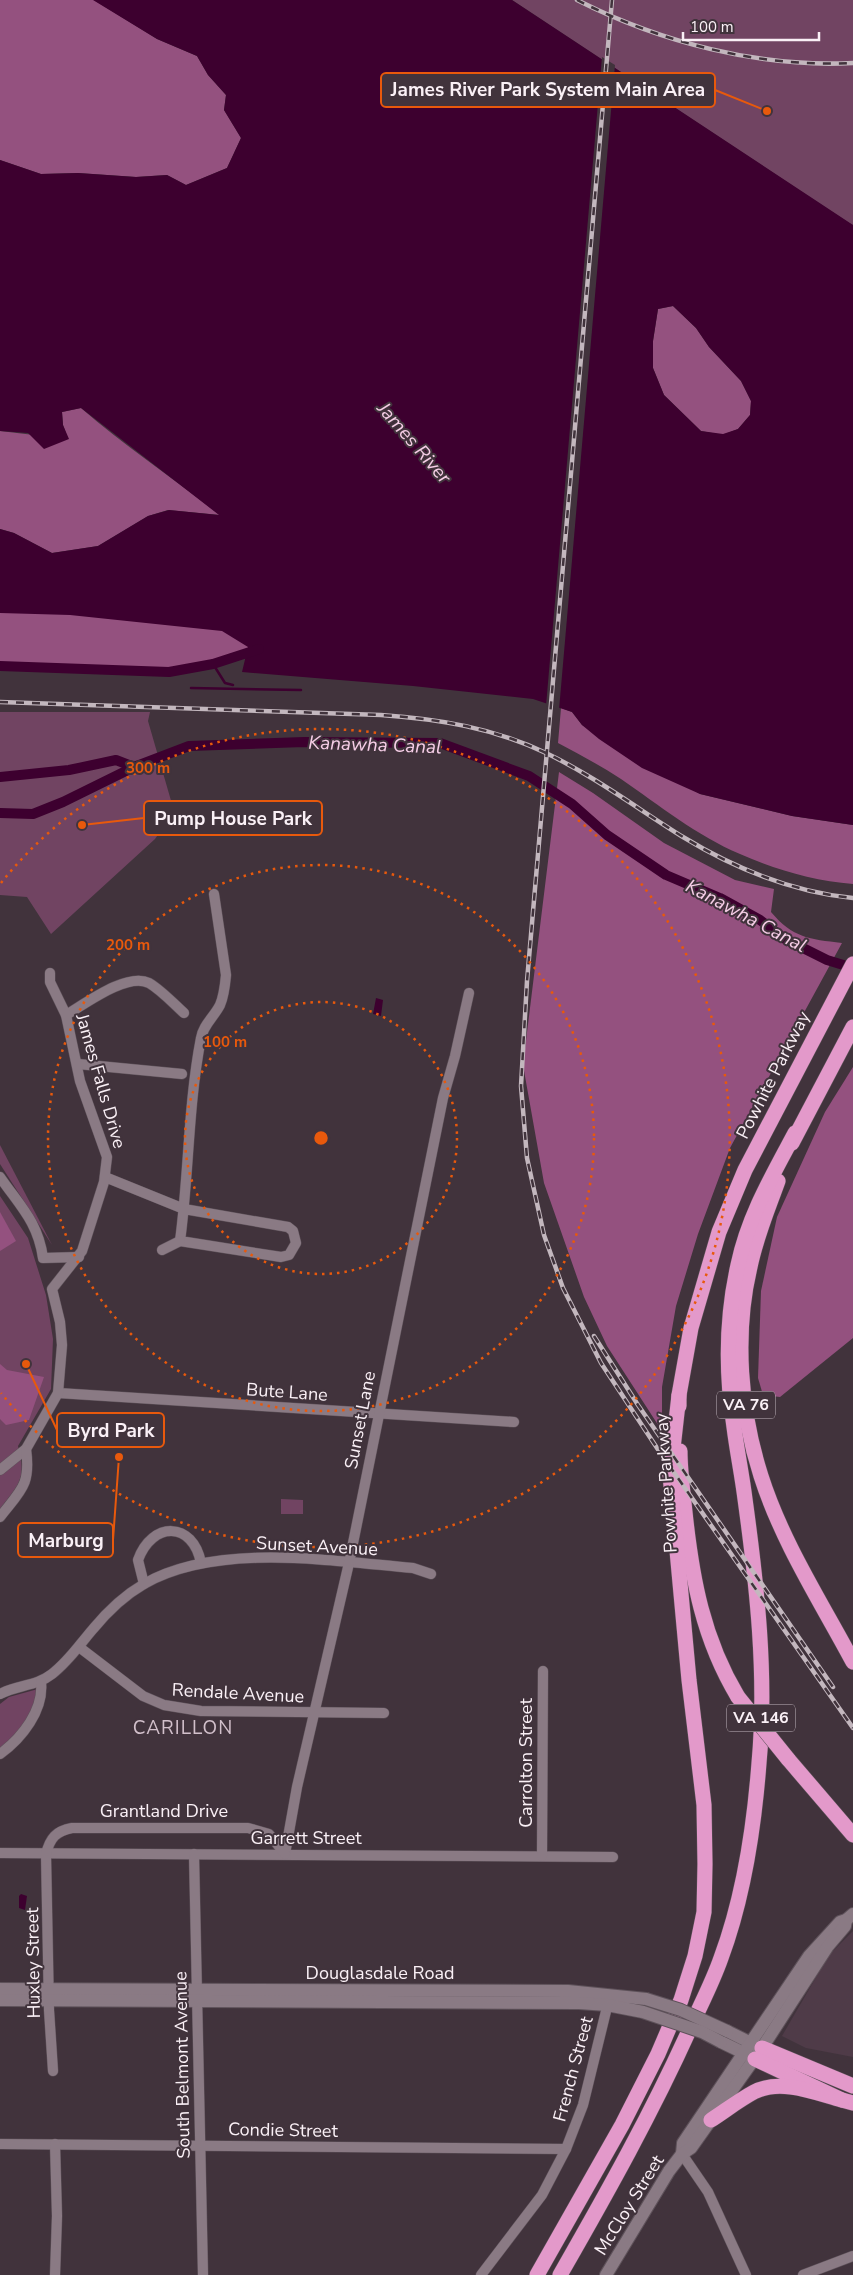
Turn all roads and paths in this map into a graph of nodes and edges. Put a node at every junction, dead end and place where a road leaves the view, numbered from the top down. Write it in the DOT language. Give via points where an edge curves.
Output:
graph roads {
  1 [pos="214,894"];
  2 [pos="853,964"];
  3 [pos="50,973"];
  4 [pos="469,994"];
  5 [pos="184,1013"];
  6 [pos="66,1015"];
  7 [pos="853,1027"];
  8 [pos="78,1064"];
  9 [pos="182,1074"];
  10 [pos="795,1133"];
  11 [pos="0,1177"];
  12 [pos="105,1177"];
  13 [pos="184,1209"];
  14 [pos="180,1241"];
  15 [pos="162,1250"];
  16 [pos="79,1257"];
  17 [pos="58,1393"];
  18 [pos="679,1395"];
  19 [pos="378,1415"];
  20 [pos="514,1422"];
  21 [pos="26,1449"];
  22 [pos="0,1470"];
  23 [pos="0,1517"];
  24 [pos="201,1563"];
  25 [pos="349,1563"];
  26 [pos="431,1574"];
  27 [pos="144,1584"];
  28 [pos="79,1647"];
  29 [pos="853,1662"];
  30 [pos="543,1671"];
  31 [pos="41,1682"];
  32 [pos="0,1694"];
  33 [pos="314,1713"];
  34 [pos="384,1713"];
  35 [pos="0,1754"];
  36 [pos="853,1835"];
  37 [pos="0,1854"];
  38 [pos="46,1854"];
  39 [pos="194,1854"];
  40 [pos="285,1854"];
  41 [pos="542,1856"];
  42 [pos="613,1856"];
  43 [pos="850,1917"];
  44 [pos="0,1988"];
  45 [pos="49,1995"];
  46 [pos="196,1995"];
  47 [pos="0,2000"];
  48 [pos="608,2000"];
  49 [pos="753,2051"];
  50 [pos="53,2071"];
  51 [pos="853,2086"];
  52 [pos="848,2101"];
  53 [pos="711,2120"];
  54 [pos="0,2144"];
  55 [pos="55,2144"];
  56 [pos="200,2145"];
  57 [pos="566,2149"];
  58 [pos="682,2154"];
  59 [pos="853,2256"];
  60 [pos="55,2275"];
  61 [pos="203,2275"];
  62 [pos="481,2275"];
  63 [pos="537,2275"];
  64 [pos="560,2275"];
  65 [pos="606,2275"];
  66 [pos="746,2275"];
  67 [pos="803,2275"];
  1 -- 13 [label="street" via="226,975 225,988 219,1007 201,1035"];
  2 -- 18 [label="highway, Powhite Parkway" via="745,1170 719,1232 691,1328"];
  3 -- 6 [label="street, James Falls Drive" via="50,982"];
  4 -- 19 [label="street, Sunset Lane" via="443,1098"];
  5 -- 6 [label="street" via="150,984 138,980 123,983"];
  6 -- 8 [label="street, James Falls Drive"];
  7 -- 10 [label="highway, VA 76"];
  8 -- 9 [label="street"];
  8 -- 12 [label="street, James Falls Drive" via="85,1097 105,1145"];
  10 -- 29 [label="highway, VA 76" via="750,1267 743,1310 743,1384 752,1444 761,1477 786,1537"];
  10 -- 64 [label="highway, VA 146" via="758,1203 748,1232 738,1265 729,1346 729,1383 760,1632 760,1761 751,1841 734,1916 713,1976 670,2074"];
  11 -- 16 [label="street" via="35,1227 43,1258"];
  12 -- 13 [label="street"];
  12 -- 16 [label="street, James Falls Drive"];
  13 -- 14 [label="street"];
  13 -- 14 [label="street" via="288,1227 293,1231 296,1243 288,1255 280,1257"];
  14 -- 15 [label="street"];
  16 -- 17 [label="street, James Falls Drive" via="52,1289 62,1345"];
  17 -- 19 [label="street, Bute Lane"];
  17 -- 21 [label="street"];
  18 -- 36 [label="highway, Powhite Parkway, bridge" via="680,1457 690,1554 710,1642 738,1697"];
  18 -- 63 [label="highway" via="670,1475 704,1805 704,1912 681,2000 658,2054 622,2125"];
  19 -- 20 [label="street, Bute Lane"];
  19 -- 25 [label="street, Sunset Lane"];
  21 -- 22 [label="street"];
  21 -- 23 [label="street" via="29,1467 25,1486"];
  24 -- 25 [label="street, Sunset Avenue" via="261,1557"];
  24 -- 27 [label="street, Sunset Avenue"];
  24 -- 27 [label="street" via="194,1544 178,1532 153,1536 146,1542 138,1560"];
  25 -- 26 [label="street, Sunset Avenue" via="413,1568"];
  25 -- 33 [label="street, Sunset Lane"];
  27 -- 28 [label="street, Sunset Avenue" via="93,1628"];
  28 -- 31 [label="street, Sunset Avenue"];
  28 -- 33 [label="street, Rendale Avenue" via="142,1696 164,1706 201,1711"];
  30 -- 41 [label="street, Carrolton Street"];
  31 -- 32 [label="street, Sunset Avenue"];
  31 -- 35 [label="street" via="39,1703 30,1723 19,1738"];
  33 -- 34 [label="street, Rendale Avenue"];
  33 -- 40 [label="street, Sunset Lane"];
  37 -- 38 [label="street, Garrett Street"];
  38 -- 39 [label="street, Garrett Street"];
  38 -- 40 [label="street, Grantland Drive" via="54,1836 61,1830 156,1827 258,1830 269,1834"];
  38 -- 45 [label="street, Huxley Street"];
  39 -- 40 [label="street, Garrett Street"];
  39 -- 46 [label="street, South Belmont Avenue"];
  40 -- 41 [label="street, Garrett Street"];
  41 -- 42 [label="street, Garrett Street"];
  43 -- 49 [label="street"];
  44 -- 45 [label="street, Douglasdale Road"];
  45 -- 46 [label="street, Douglasdale Road"];
  45 -- 47 [label="street, Douglasdale Road"];
  45 -- 50 [label="street, Huxley Street"];
  46 -- 48 [label="street, Douglasdale Road" via="568,1991"];
  46 -- 56 [label="street, South Belmont Avenue"];
  48 -- 49 [label="street, Douglasdale Road, bridge" via="644,2006 702,2032 724,2036"];
  48 -- 57 [label="street, French Street" via="583,2105"];
  49 -- 51 [label="highway"];
  49 -- 52 [label="highway"];
  49 -- 53 [label="street, McCloy Street"];
  49 -- 58 [label="street, McCloy Street" via="683,2142"];
  52 -- 53 [label="highway" via="793,2088 767,2088"];
  53 -- 58 [label="street, McCloy Street"];
  54 -- 55 [label="street, Condie Street"];
  55 -- 56 [label="street, Condie Street"];
  55 -- 60 [label="street"];
  56 -- 57 [label="street, Condie Street"];
  56 -- 61 [label="street, South Belmont Avenue"];
  57 -- 62 [label="street, French Street" via="542,2195"];
  58 -- 65 [label="street, McCloy Street"];
  58 -- 66 [label="street" via="708,2192"];
  59 -- 67 [label="street"];
}
